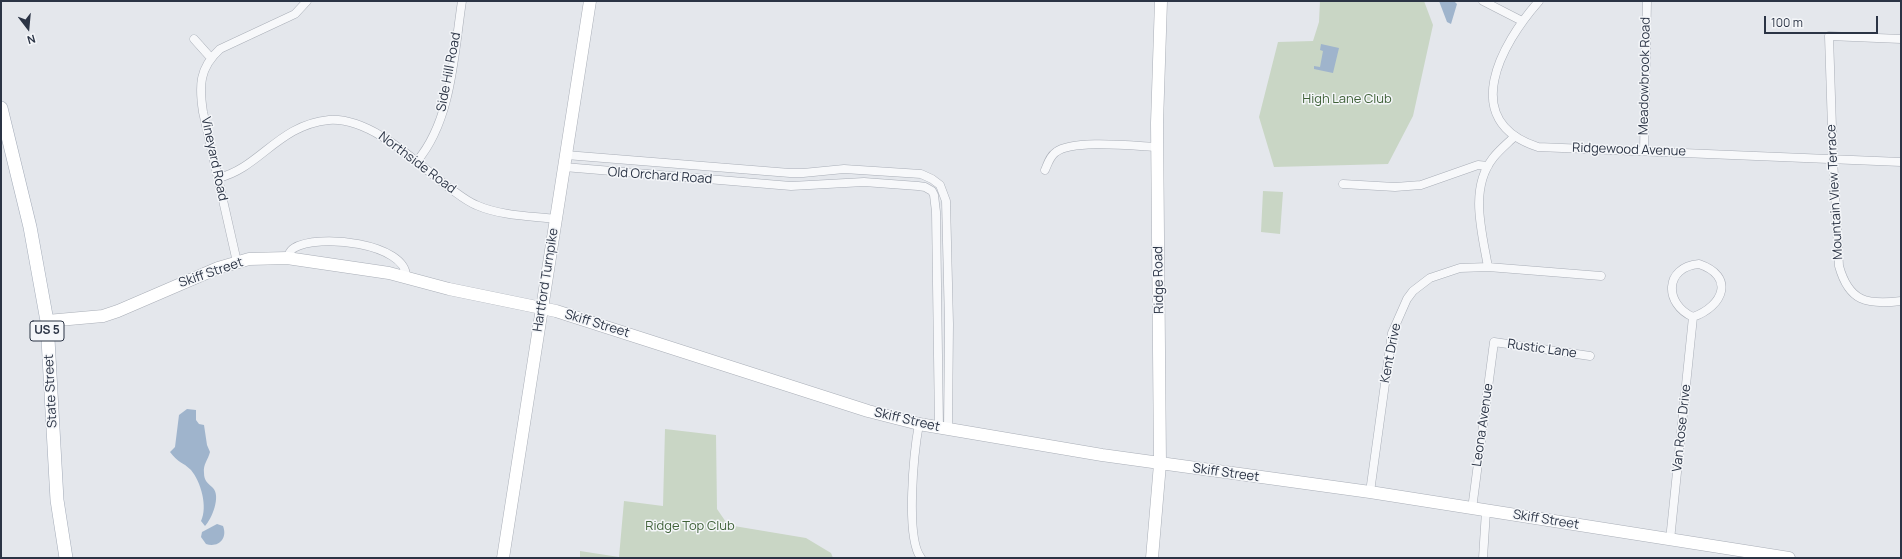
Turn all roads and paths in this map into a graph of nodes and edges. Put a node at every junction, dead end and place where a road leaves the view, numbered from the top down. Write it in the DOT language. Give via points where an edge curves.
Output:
graph roads {
  1 [pos="307,1"];
  2 [pos="462,1"];
  3 [pos="590,1"];
  4 [pos="1161,1"];
  5 [pos="1483,1"];
  6 [pos="1539,1"];
  7 [pos="1646,1"];
  8 [pos="1522,21"];
  9 [pos="194,39"];
  10 [pos="1901,39"];
  11 [pos="211,58"];
  12 [pos="1,108"];
  13 [pos="1515,136"];
  14 [pos="1157,147"];
  15 [pos="1644,150"];
  16 [pos="566,155"];
  17 [pos="1833,159"];
  18 [pos="417,161"];
  19 [pos="1901,162"];
  20 [pos="1488,166"];
  21 [pos="564,167"];
  22 [pos="756,170"];
  23 [pos="1045,170"];
  24 [pos="803,173"];
  25 [pos="218,178"];
  26 [pos="935,180"];
  27 [pos="756,184"];
  28 [pos="1343,184"];
  29 [pos="802,186"];
  30 [pos="929,189"];
  31 [pos="556,219"];
  32 [pos="287,258"];
  33 [pos="237,262"];
  34 [pos="1488,267"];
  35 [pos="1601,276"];
  36 [pos="406,277"];
  37 [pos="937,299"];
  38 [pos="947,299"];
  39 [pos="1901,301"];
  40 [pos="541,308"];
  41 [pos="1693,317"];
  42 [pos="47,321"];
  43 [pos="1494,342"];
  44 [pos="1590,356"];
  45 [pos="919,424"];
  46 [pos="943,428"];
  47 [pos="1160,464"];
  48 [pos="1370,492"];
  49 [pos="1472,509"];
  50 [pos="1486,511"];
  51 [pos="1670,540"];
  52 [pos="1768,556"];
  53 [pos="66,558"];
  54 [pos="503,558"];
  55 [pos="921,558"];
  56 [pos="1152,558"];
  57 [pos="1483,558"];
  58 [pos="1789,558"];
  1 -- 11 [label="street, Vineyard Road" via="295,14 234,41"];
  2 -- 18 [label="street, Side Hill Road" via="447,99 432,138"];
  3 -- 16 [label="main road, Hartford Turnpike"];
  4 -- 14 [label="main road, Ridge Road"];
  5 -- 8 [label="street"];
  6 -- 8 [label="street, Ridgewood Avenue"];
  7 -- 15 [label="street, Meadowbrook Road"];
  8 -- 13 [label="street, Ridgewood Avenue" via="1502,56 1492,84 1492,96 1498,116"];
  9 -- 11 [label="street"];
  10 -- 17 [label="street, Mountain View Terrace" via="1829,36"];
  11 -- 25 [label="street, Vineyard Road" via="201,81 200,96"];
  12 -- 42 [label="main road, State Street / US 5" via="30,226"];
  13 -- 15 [label="street, Ridgewood Avenue" via="1538,147"];
  13 -- 20 [label="street"];
  14 -- 23 [label="street" via="1075,144 1056,152"];
  14 -- 47 [label="main road, Ridge Road"];
  15 -- 17 [label="street, Ridgewood Avenue"];
  16 -- 21 [label="main road, Hartford Turnpike"];
  16 -- 22 [label="street, Old Orchard Road"];
  17 -- 19 [label="street, Ridgewood Avenue"];
  17 -- 39 [label="street, Mountain View Terrace" via="1839,266 1845,282 1852,293 1866,301"];
  18 -- 25 [label="street, Northside Road" via="375,132 348,122 331,120 311,123 294,130 242,168"];
  18 -- 31 [label="street, Northside Road" via="475,205 498,212"];
  20 -- 28 [label="street" via="1478,165 1422,185 1385,187"];
  20 -- 34 [label="street" via="1479,190 1478,204"];
  21 -- 27 [label="street, Old Orchard Road"];
  21 -- 31 [label="main road, Hartford Turnpike"];
  22 -- 24 [label="street, Old Orchard Road"];
  22 -- 27 [label="street"];
  24 -- 26 [label="street, Old Orchard Road" via="870,169 921,174"];
  24 -- 29 [label="street"];
  25 -- 33 [label="street, Vineyard Road"];
  26 -- 30 [label="street"];
  26 -- 38 [label="street" via="940,185 946,201"];
  27 -- 29 [label="street, Old Orchard Road"];
  29 -- 30 [label="street, Old Orchard Road" via="864,182"];
  30 -- 37 [label="street" via="934,196 936,212"];
  31 -- 40 [label="main road, Hartford Turnpike"];
  32 -- 33 [label="main road, Skiff Street" via="264,257"];
  32 -- 36 [label="main road, Skiff Street" via="357,267"];
  32 -- 36 [label="street" via="294,247 307,243 344,242 389,254 399,260"];
  33 -- 42 [label="main road, Skiff Street" via="195,276 103,316"];
  34 -- 35 [label="street, Kent Drive"];
  34 -- 48 [label="street, Kent Drive" via="1460,268 1430,278 1407,299 1392,333"];
  36 -- 40 [label="main road, Skiff Street"];
  37 -- 38 [label="street"];
  37 -- 46 [label="street"];
  38 -- 46 [label="street"];
  40 -- 45 [label="main road, Skiff Street"];
  40 -- 54 [label="main road, Hartford Turnpike"];
  41 -- 41 [label="street" via="1712,308 1721,292 1716,273 1709,267 1699,264 1681,269 1672,286 1672,295 1677,304 1686,314"];
  41 -- 51 [label="street, Van Rose Drive"];
  42 -- 53 [label="main road, State Street / US 5" via="57,500"];
  43 -- 44 [label="street, Rustic Lane"];
  43 -- 49 [label="street, Leona Avenue"];
  45 -- 46 [label="main road, Skiff Street"];
  45 -- 55 [label="street" via="915,446 912,525"];
  46 -- 47 [label="main road, Skiff Street"];
  47 -- 48 [label="main road, Skiff Street"];
  47 -- 56 [label="main road, Ridge Road"];
  48 -- 49 [label="main road, Skiff Street"];
  49 -- 50 [label="main road, Skiff Street"];
  50 -- 51 [label="main road, Skiff Street"];
  50 -- 57 [label="street"];
  51 -- 52 [label="main road, Skiff Street"];
  52 -- 58 [label="main road, Skiff Street"];
}
